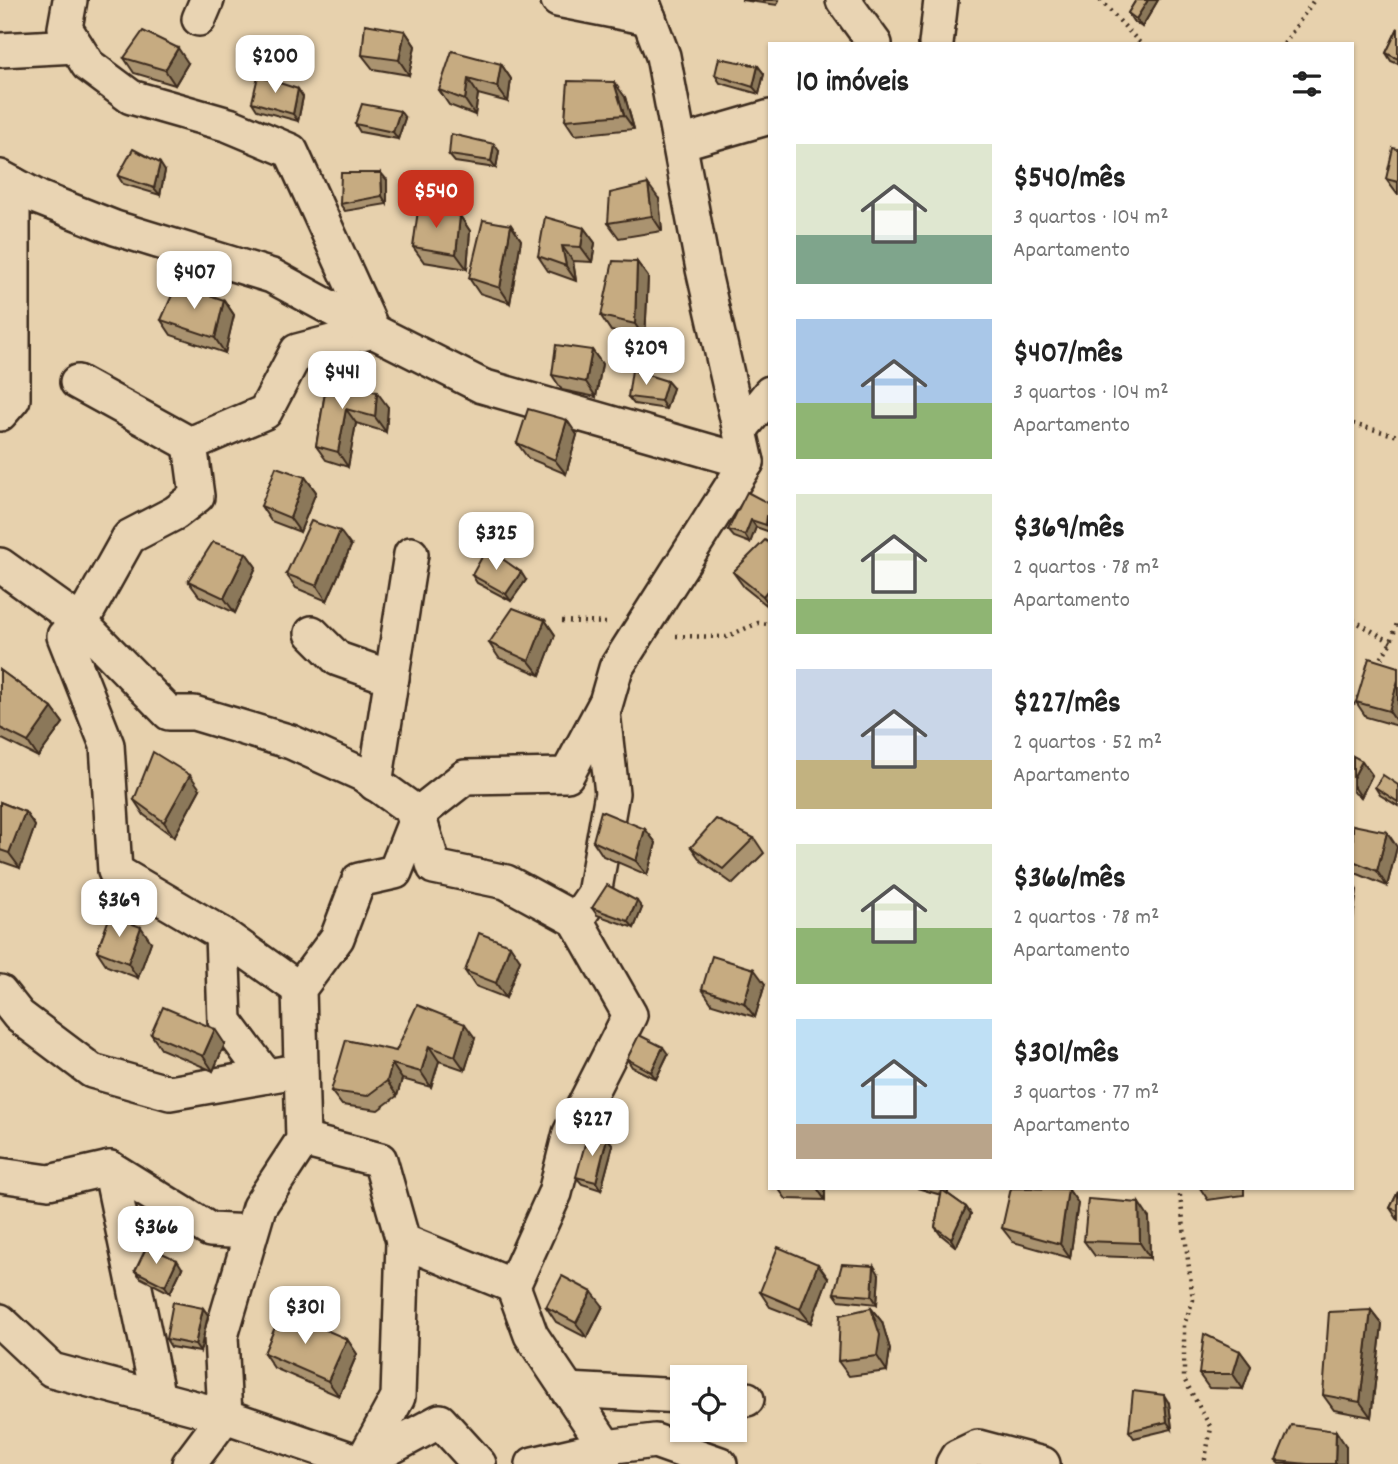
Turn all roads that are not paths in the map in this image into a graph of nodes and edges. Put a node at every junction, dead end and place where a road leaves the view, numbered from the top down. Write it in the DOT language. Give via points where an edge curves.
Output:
graph roads {
  1 [pos="70,0"];
  2 [pos="558,0"];
  3 [pos="843,0"];
  4 [pos="941,0"];
  5 [pos="646,9"];
  6 [pos="874,42"];
  7 [pos="936,42"];
  8 [pos="76,46"];
  9 [pos="0,50"];
  10 [pos="768,118"];
  11 [pos="680,143"];
  12 [pos="7,181"];
  13 [pos="373,331"];
  14 [pos="78,382"];
  15 [pos="768,395"];
  16 [pos="0,414"];
  17 [pos="740,430"];
  18 [pos="190,444"];
  19 [pos="747,462"];
  20 [pos="411,554"];
  21 [pos="0,565"];
  22 [pos="73,629"];
  23 [pos="312,633"];
  24 [pos="392,678"];
  25 [pos="608,697"];
  26 [pos="375,784"];
  27 [pos="418,814"];
  28 [pos="576,920"];
  29 [pos="222,933"];
  30 [pos="299,989"];
  31 [pos="0,992"];
  32 [pos="301,1070"];
  33 [pos="267,1076"];
  34 [pos="303,1140"];
  35 [pos="110,1168"];
  36 [pos="0,1175"];
  37 [pos="251,1232"];
  38 [pos="402,1241"];
  39 [pos="513,1286"];
  40 [pos="0,1321"];
  41 [pos="568,1390"];
  42 [pos="670,1395"];
  43 [pos="158,1398"];
  44 [pos="225,1416"];
  45 [pos="604,1456"];
  46 [pos="362,1463"];
  47 [pos="190,1464"];
  48 [pos="479,1464"];
  49 [pos="533,1464"];
  50 [pos="720,1464"];
  51 [pos="953,1464"];
  52 [pos="1043,1464"];
  1 -- 8 [label="street" via="65,28"];
  2 -- 5 [label="street"];
  3 -- 6 [label="street"];
  4 -- 7 [label="street"];
  5 -- 11 [label="street" via="663,56"];
  8 -- 9 [label="street"];
  8 -- 13 [label="street" via="88,65 131,97 229,125 290,151"];
  10 -- 11 [label="street"];
  11 -- 17 [label="street"];
  12 -- 13 [label="street" via="115,228 272,276"];
  12 -- 16 [label="street" via="13,399"];
  13 -- 18 [label="street" via="297,351 265,412"];
  13 -- 19 [label="street" via="482,386"];
  14 -- 18 [label="street"];
  15 -- 17 [label="street"];
  17 -- 19 [label="street"];
  18 -- 22 [label="street" via="197,496 129,537"];
  19 -- 25 [label="street" via="616,668"];
  20 -- 24 [label="street"];
  21 -- 22 [label="street"];
  22 -- 26 [label="street" via="169,713 194,713 291,742"];
  22 -- 29 [label="street" via="107,745 115,872"];
  23 -- 24 [label="street" via="338,659"];
  24 -- 26 [label="street"];
  25 -- 27 [label="street" via="567,775 464,777"];
  25 -- 28 [label="street" via="603,713 611,793 594,894"];
  26 -- 27 [label="street"];
  27 -- 28 [label="street" via="434,867 506,881"];
  27 -- 30 [label="street" via="395,872 359,880 337,938"];
  28 -- 39 [label="street" via="630,1015 570,1133 555,1194"];
  29 -- 30 [label="street"];
  29 -- 33 [label="street" via="225,1021"];
  30 -- 32 [label="street"];
  31 -- 33 [label="street" via="19,1016 92,1071 170,1093"];
  32 -- 33 [label="street"];
  32 -- 34 [label="street"];
  34 -- 37 [label="street" via="259,1207"];
  34 -- 38 [label="street" via="380,1160"];
  35 -- 36 [label="street" via="49,1182"];
  35 -- 37 [label="street" via="210,1230"];
  35 -- 43 [label="street"];
  37 -- 44 [label="street" via="221,1336"];
  38 -- 39 [label="street"];
  38 -- 46 [label="street" via="398,1397"];
  39 -- 41 [label="street" via="531,1335"];
  40 -- 43 [label="street" via="52,1370"];
  41 -- 42 [label="street"];
  41 -- 45 [label="street"];
  43 -- 44 [label="street"];
  44 -- 46 [label="street"];
  44 -- 47 [label="street"];
  45 -- 49 [label="street"];
  45 -- 50 [label="street" via="655,1441"];
  46 -- 48 [label="street" via="440,1421"];
  51 -- 52 [label="street" via="957,1457 978,1447"];
}
